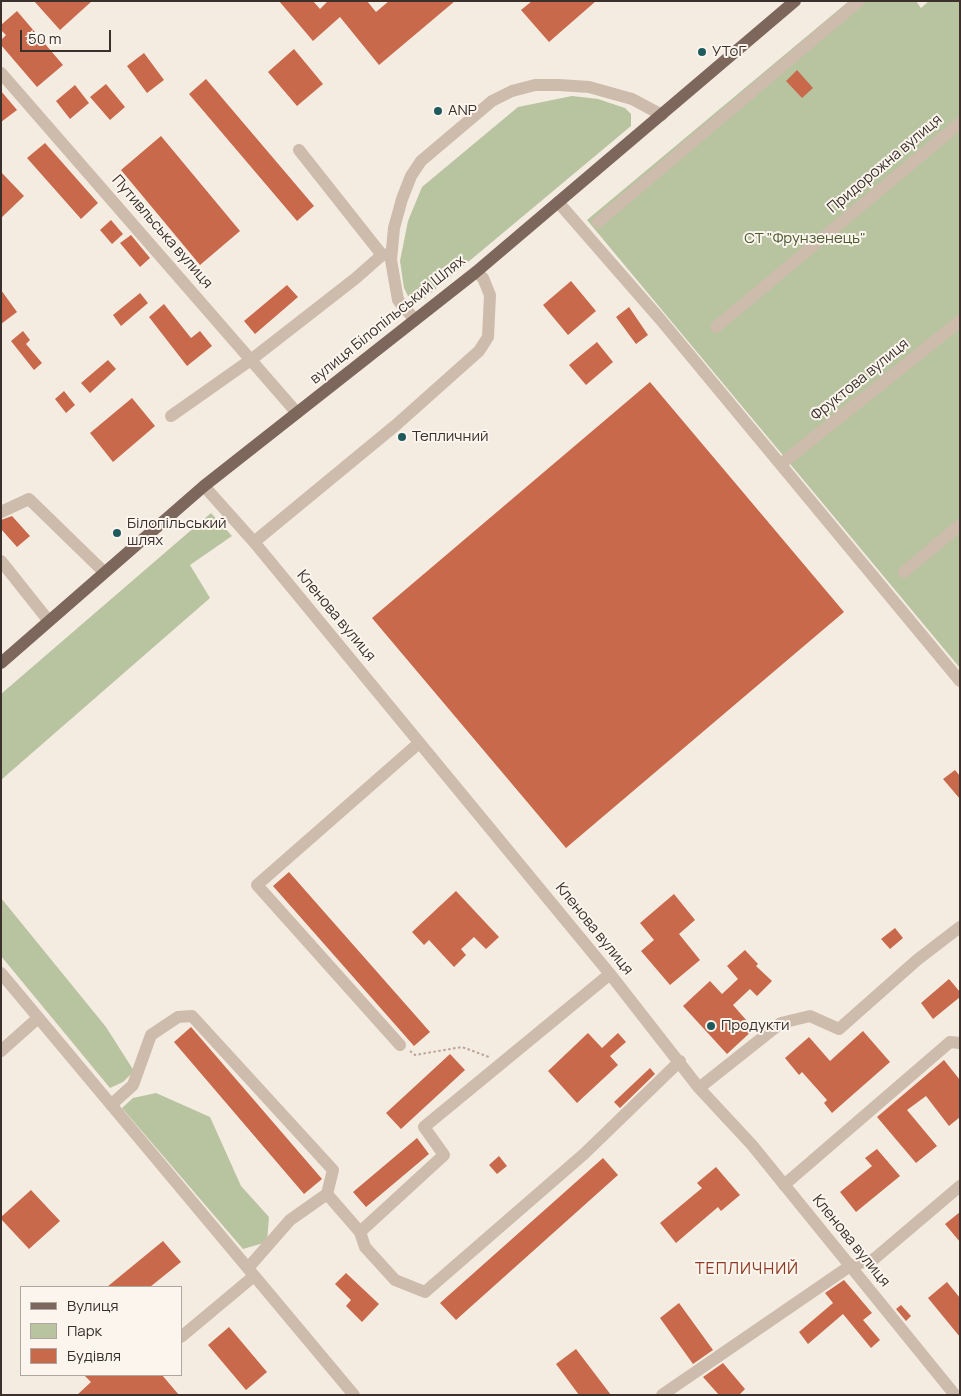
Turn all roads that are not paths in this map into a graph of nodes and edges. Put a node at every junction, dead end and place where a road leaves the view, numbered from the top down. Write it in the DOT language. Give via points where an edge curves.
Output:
graph roads {
  1 [pos="795,1"];
  2 [pos="859,1"];
  3 [pos="1,73"];
  4 [pos="662,115"];
  5 [pos="960,123"];
  6 [pos="299,150"];
  7 [pos="558,202"];
  8 [pos="598,222"];
  9 [pos="387,254"];
  10 [pos="476,272"];
  11 [pos="415,320"];
  12 [pos="960,321"];
  13 [pos="716,326"];
  14 [pos="252,359"];
  15 [pos="298,413"];
  16 [pos="171,416"];
  17 [pos="781,464"];
  18 [pos="204,486"];
  19 [pos="1,512"];
  20 [pos="960,525"];
  21 [pos="254,542"];
  22 [pos="1,561"];
  23 [pos="104,572"];
  24 [pos="904,572"];
  25 [pos="48,620"];
  26 [pos="1,663"];
  27 [pos="960,681"];
  28 [pos="419,742"];
  29 [pos="960,927"];
  30 [pos="1,973"];
  31 [pos="610,974"];
  32 [pos="38,1018"];
  33 [pos="960,1044"];
  34 [pos="400,1045"];
  35 [pos="1,1051"];
  36 [pos="680,1061"];
  37 [pos="699,1088"];
  38 [pos="111,1105"];
  39 [pos="784,1185"];
  40 [pos="960,1186"];
  41 [pos="327,1194"];
  42 [pos="360,1232"];
  43 [pos="850,1266"];
  44 [pos="251,1272"];
  45 [pos="182,1335"];
  46 [pos="950,1393"];
  47 [pos="354,1395"];
  48 [pos="662,1395"];
  1 -- 4 [label="main road, вулиця Білопільський Шлях"];
  2 -- 8 [label="street"];
  3 -- 14 [label="street, Путивльська вулиця"];
  4 -- 7 [label="main road, вулиця Білопільський Шлях"];
  4 -- 9 [label="street" via="632,99 589,87 528,87 492,101 421,161 411,176"];
  5 -- 13 [label="street, Придорожна вулиця"];
  6 -- 9 [label="street"];
  7 -- 10 [label="main road, вулиця Білопільський Шлях"];
  7 -- 17 [label="street"];
  9 -- 11 [label="street" via="398,300"];
  9 -- 14 [label="street"];
  10 -- 11 [label="main road, вулиця Білопільський Шлях"];
  10 -- 21 [label="street" via="490,295 488,337 479,351 396,425"];
  11 -- 15 [label="main road, вулиця Білопільський Шлях"];
  12 -- 17 [label="street, Фруктова вулиця"];
  14 -- 15 [label="street, Путивльська вулиця"];
  14 -- 16 [label="street"];
  15 -- 18 [label="main road, вулиця Білопільський Шлях"];
  17 -- 27 [label="street"];
  18 -- 21 [label="street, Кленова вулиця"];
  18 -- 23 [label="main road, вулиця Білопільський Шлях"];
  19 -- 23 [label="street" via="29,499"];
  20 -- 24 [label="street"];
  21 -- 28 [label="street, Кленова вулиця"];
  22 -- 25 [label="street"];
  23 -- 25 [label="main road, вулиця Білопільський Шлях"];
  25 -- 26 [label="main road, вулиця Білопільський Шлях"];
  28 -- 31 [label="street, Кленова вулиця"];
  28 -- 34 [label="street" via="257,885"];
  29 -- 37 [label="street" via="839,1029 810,1016 781,1023"];
  30 -- 32 [label="street"];
  31 -- 36 [label="street, Кленова вулиця"];
  31 -- 42 [label="street" via="424,1127 444,1156"];
  32 -- 35 [label="street"];
  32 -- 38 [label="street"];
  33 -- 39 [label="street" via="950,1042"];
  36 -- 37 [label="street, Кленова вулиця"];
  36 -- 42 [label="street" via="584,1154 425,1292 395,1280 365,1247"];
  37 -- 39 [label="street, Кленова вулиця"];
  38 -- 41 [label="street" via="133,1085 151,1035 178,1017 192,1016 332,1170"];
  38 -- 44 [label="street"];
  39 -- 43 [label="street, Кленова вулиця"];
  40 -- 43 [label="street" via="874,1259"];
  41 -- 42 [label="street"];
  41 -- 44 [label="street" via="290,1220"];
  43 -- 46 [label="street, Кленова вулиця"];
  43 -- 48 [label="street"];
  44 -- 45 [label="street"];
  44 -- 47 [label="street"];
}
